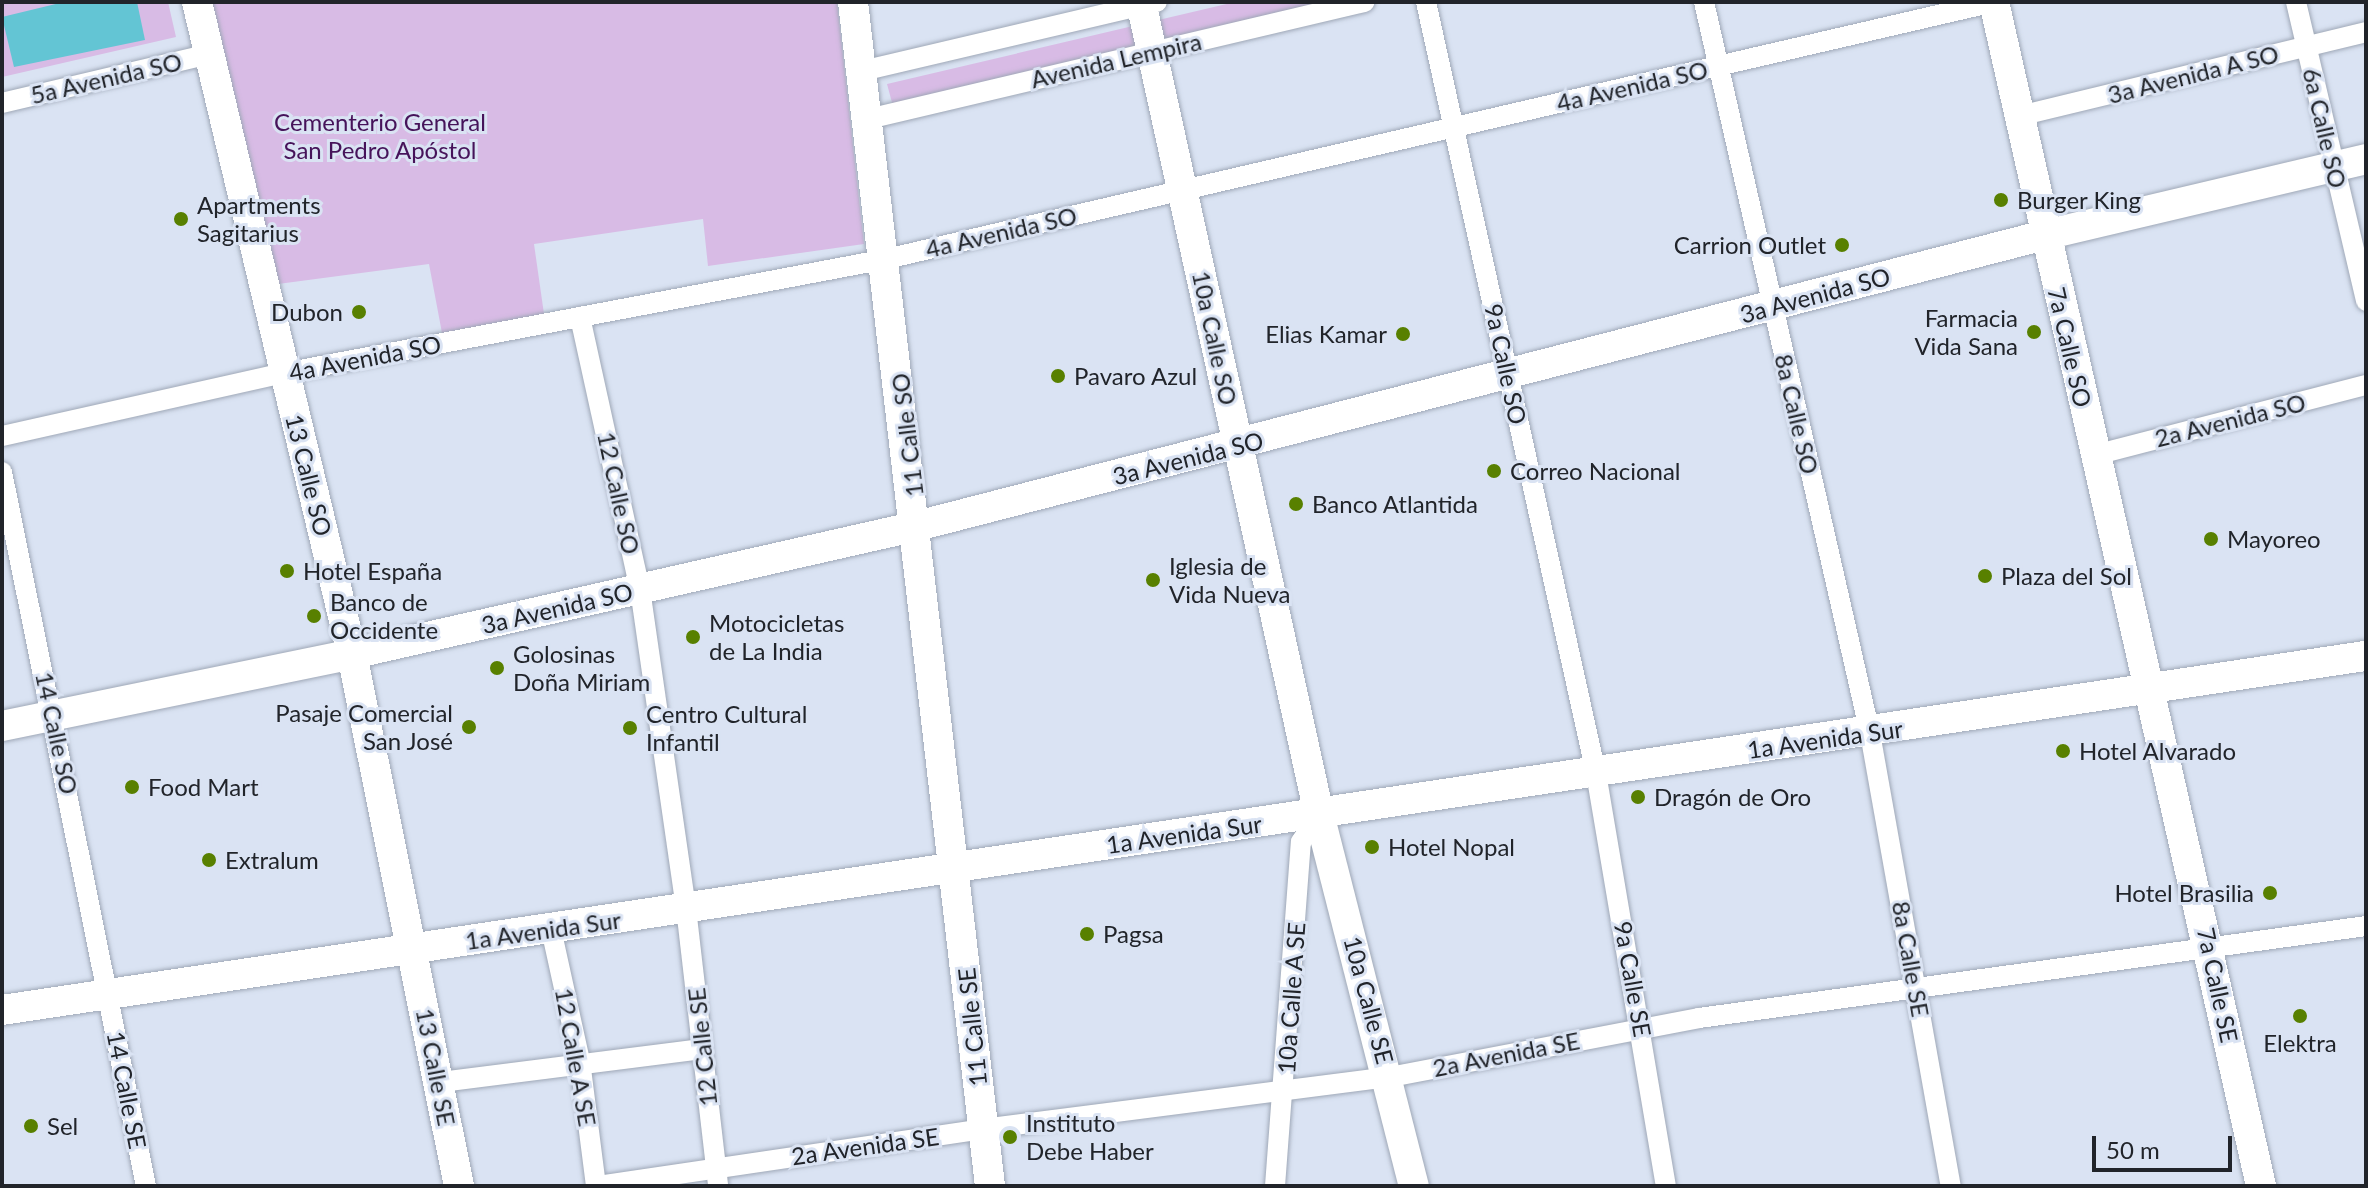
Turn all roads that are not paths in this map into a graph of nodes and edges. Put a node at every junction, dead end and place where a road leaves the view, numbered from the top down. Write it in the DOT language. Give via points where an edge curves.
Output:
graph roads {
  1 [pos="197,2"];
  2 [pos="853,2"];
  3 [pos="1364,2"];
  4 [pos="1426,2"];
  5 [pos="1704,2"];
  6 [pos="1994,2"];
  7 [pos="2296,2"];
  8 [pos="1146,3"];
  9 [pos="2366,32"];
  10 [pos="2306,47"];
  11 [pos="1152,52"];
  12 [pos="209,54"];
  13 [pos="1718,66"];
  14 [pos="862,71"];
  15 [pos="2,103"];
  16 [pos="2019,116"];
  17 [pos="868,119"];
  18 [pos="1454,127"];
  19 [pos="2366,159"];
  20 [pos="2335,167"];
  21 [pos="1182,190"];
  22 [pos="2045,235"];
  23 [pos="886,259"];
  24 [pos="2366,301"];
  25 [pos="1773,306"];
  26 [pos="580,317"];
  27 [pos="284,373"];
  28 [pos="1508,374"];
  29 [pos="2366,385"];
  30 [pos="2,436"];
  31 [pos="1238,445"];
  32 [pos="2095,455"];
  33 [pos="2,472"];
  34 [pos="917,526"];
  35 [pos="640,589"];
  36 [pos="352,654"];
  37 [pos="2366,656"];
  38 [pos="2153,690"];
  39 [pos="54,715"];
  40 [pos="2,726"];
  41 [pos="1870,733"];
  42 [pos="1596,773"];
  43 [pos="1319,814"];
  44 [pos="954,868"];
  45 [pos="686,908"];
  46 [pos="2366,926"];
  47 [pos="551,929"];
  48 [pos="2210,945"];
  49 [pos="411,949"];
  50 [pos="1917,989"];
  51 [pos="109,995"];
  52 [pos="2,1010"];
  53 [pos="1643,1028"];
  54 [pos="702,1049"];
  55 [pos="580,1061"];
  56 [pos="1390,1077"];
  57 [pos="441,1082"];
  58 [pos="1285,1091"];
  59 [pos="983,1129"];
  60 [pos="717,1177"];
  61 [pos="146,1186"];
  62 [pos="459,1186"];
  63 [pos="597,1186"];
  64 [pos="990,1186"];
  65 [pos="1275,1186"];
  66 [pos="1414,1186"];
  67 [pos="1666,1186"];
  68 [pos="1951,1186"];
  69 [pos="2261,1186"];
  1 -- 12 [label="street, 13 Calle SO"];
  2 -- 14 [label="street, 11 Calle SO"];
  3 -- 11 [label="street, Avenida Lempira"];
  4 -- 18 [label="street, 9a Calle SO"];
  5 -- 13 [label="street, 8a Calle SO"];
  6 -- 13 [label="street, 4a Avenida SO"];
  6 -- 16 [label="street, 7a Calle SO"];
  7 -- 10 [label="street, 6a Calle SO"];
  8 -- 11 [label="street, 10a Calle SO"];
  8 -- 14 [label="street, Avenida Lempira"];
  9 -- 10 [label="street, 3a Avenida A SO"];
  10 -- 16 [label="street, 3a Avenida A SO"];
  10 -- 20 [label="street, 6a Calle SO"];
  11 -- 17 [label="street, Avenida Lempira"];
  11 -- 21 [label="street, 10a Calle SO"];
  12 -- 15 [label="street, 5a Avenida SO"];
  12 -- 27 [label="street, 13 Calle SO"];
  13 -- 18 [label="street, 4a Avenida SO"];
  13 -- 25 [label="street, 8a Calle SO"];
  14 -- 17 [label="street, 11 Calle SO"];
  16 -- 22 [label="street, 7a Calle SO"];
  17 -- 23 [label="street, 11 Calle SO"];
  18 -- 21 [label="street, 4a Avenida SO"];
  18 -- 28 [label="street, 9a Calle SO"];
  19 -- 20 [label="street, 3a Avenida SO"];
  20 -- 22 [label="street, 3a Avenida SO"];
  20 -- 24 [label="street, 6a Calle SO"];
  21 -- 23 [label="street, 4a Avenida SO"];
  21 -- 31 [label="street, 10a Calle SO"];
  22 -- 25 [label="street, 3a Avenida SO"];
  22 -- 32 [label="street, 7a Calle SO"];
  23 -- 26 [label="street, 4a Avenida SO"];
  23 -- 34 [label="street, 11 Calle SO"];
  25 -- 28 [label="street, 3a Avenida SO"];
  25 -- 41 [label="street, 8a Calle SO"];
  26 -- 27 [label="street, 4a Avenida SO"];
  26 -- 35 [label="street, 12 Calle SO"];
  27 -- 30 [label="street, 4a Avenida SO"];
  27 -- 36 [label="street, 13 Calle SO"];
  28 -- 31 [label="street, 3a Avenida SO"];
  28 -- 42 [label="street, 9a Calle SO"];
  29 -- 32 [label="street, 2a Avenida SO"];
  31 -- 34 [label="street, 3a Avenida SO"];
  31 -- 43 [label="street, 10a Calle SO"];
  32 -- 38 [label="street, 7a Calle SO"];
  33 -- 39 [label="street, 14 Calle SO"];
  34 -- 35 [label="street, 3a Avenida SO"];
  34 -- 44 [label="street, 11 Calle SO"];
  35 -- 36 [label="street, 3a Avenida SO"];
  35 -- 45 [label="street, 12 Calle SO"];
  36 -- 39 [label="street, 3a Avenida SO"];
  36 -- 49 [label="street, 13 Calle SO"];
  37 -- 38 [label="street, 1a Avenida Sur"];
  38 -- 41 [label="street, 1a Avenida Sur"];
  38 -- 48 [label="street, 7a Calle SE"];
  39 -- 40 [label="street, 3a Avenida SO"];
  39 -- 51 [label="street, 14 Calle SO"];
  41 -- 42 [label="street, 1a Avenida Sur"];
  41 -- 50 [label="street, 8a Calle SE"];
  42 -- 43 [label="street, 1a Avenida Sur"];
  42 -- 53 [label="street, 9a Calle SE"];
  43 -- 44 [label="street, 1a Avenida Sur"];
  43 -- 56 [label="street, 10a Calle SE"];
  43 -- 58 [label="street, 10a Calle A SE" via="1301,842"];
  44 -- 45 [label="street, 1a Avenida Sur"];
  44 -- 59 [label="street, 11 Calle SE"];
  45 -- 47 [label="street, 1a Avenida Sur"];
  45 -- 54 [label="street, 12 Calle SE"];
  46 -- 48 [label="street, 2a Avenida SE"];
  47 -- 49 [label="street, 1a Avenida Sur"];
  47 -- 55 [label="street, 12 Calle A SE"];
  48 -- 50 [label="street, 2a Avenida SE"];
  48 -- 69 [label="street, 7a Calle SE"];
  49 -- 51 [label="street, 1a Avenida Sur"];
  49 -- 57 [label="street, 13 Calle SE"];
  50 -- 53 [label="street, 2a Avenida SE"];
  50 -- 68 [label="street, 8a Calle SE"];
  51 -- 52 [label="street, 1a Avenida Sur"];
  51 -- 61 [label="street, 14 Calle SE"];
  53 -- 56 [label="street, 2a Avenida SE"];
  53 -- 67 [label="street, 9a Calle SE"];
  54 -- 55 [label="street"];
  54 -- 60 [label="street, 12 Calle SE"];
  55 -- 57 [label="street"];
  55 -- 63 [label="street, 12 Calle A SE"];
  56 -- 58 [label="street, 2a Avenida SE"];
  56 -- 66 [label="street, 10a Calle SE"];
  57 -- 62 [label="street, 13 Calle SE"];
  58 -- 59 [label="street, 2a Avenida SE"];
  58 -- 65 [label="street, 10a Calle A SE"];
  59 -- 60 [label="street, 2a Avenida SE"];
  59 -- 64 [label="street, 11 Calle SE"];
  60 -- 63 [label="street, 2a Avenida SE"];
}
